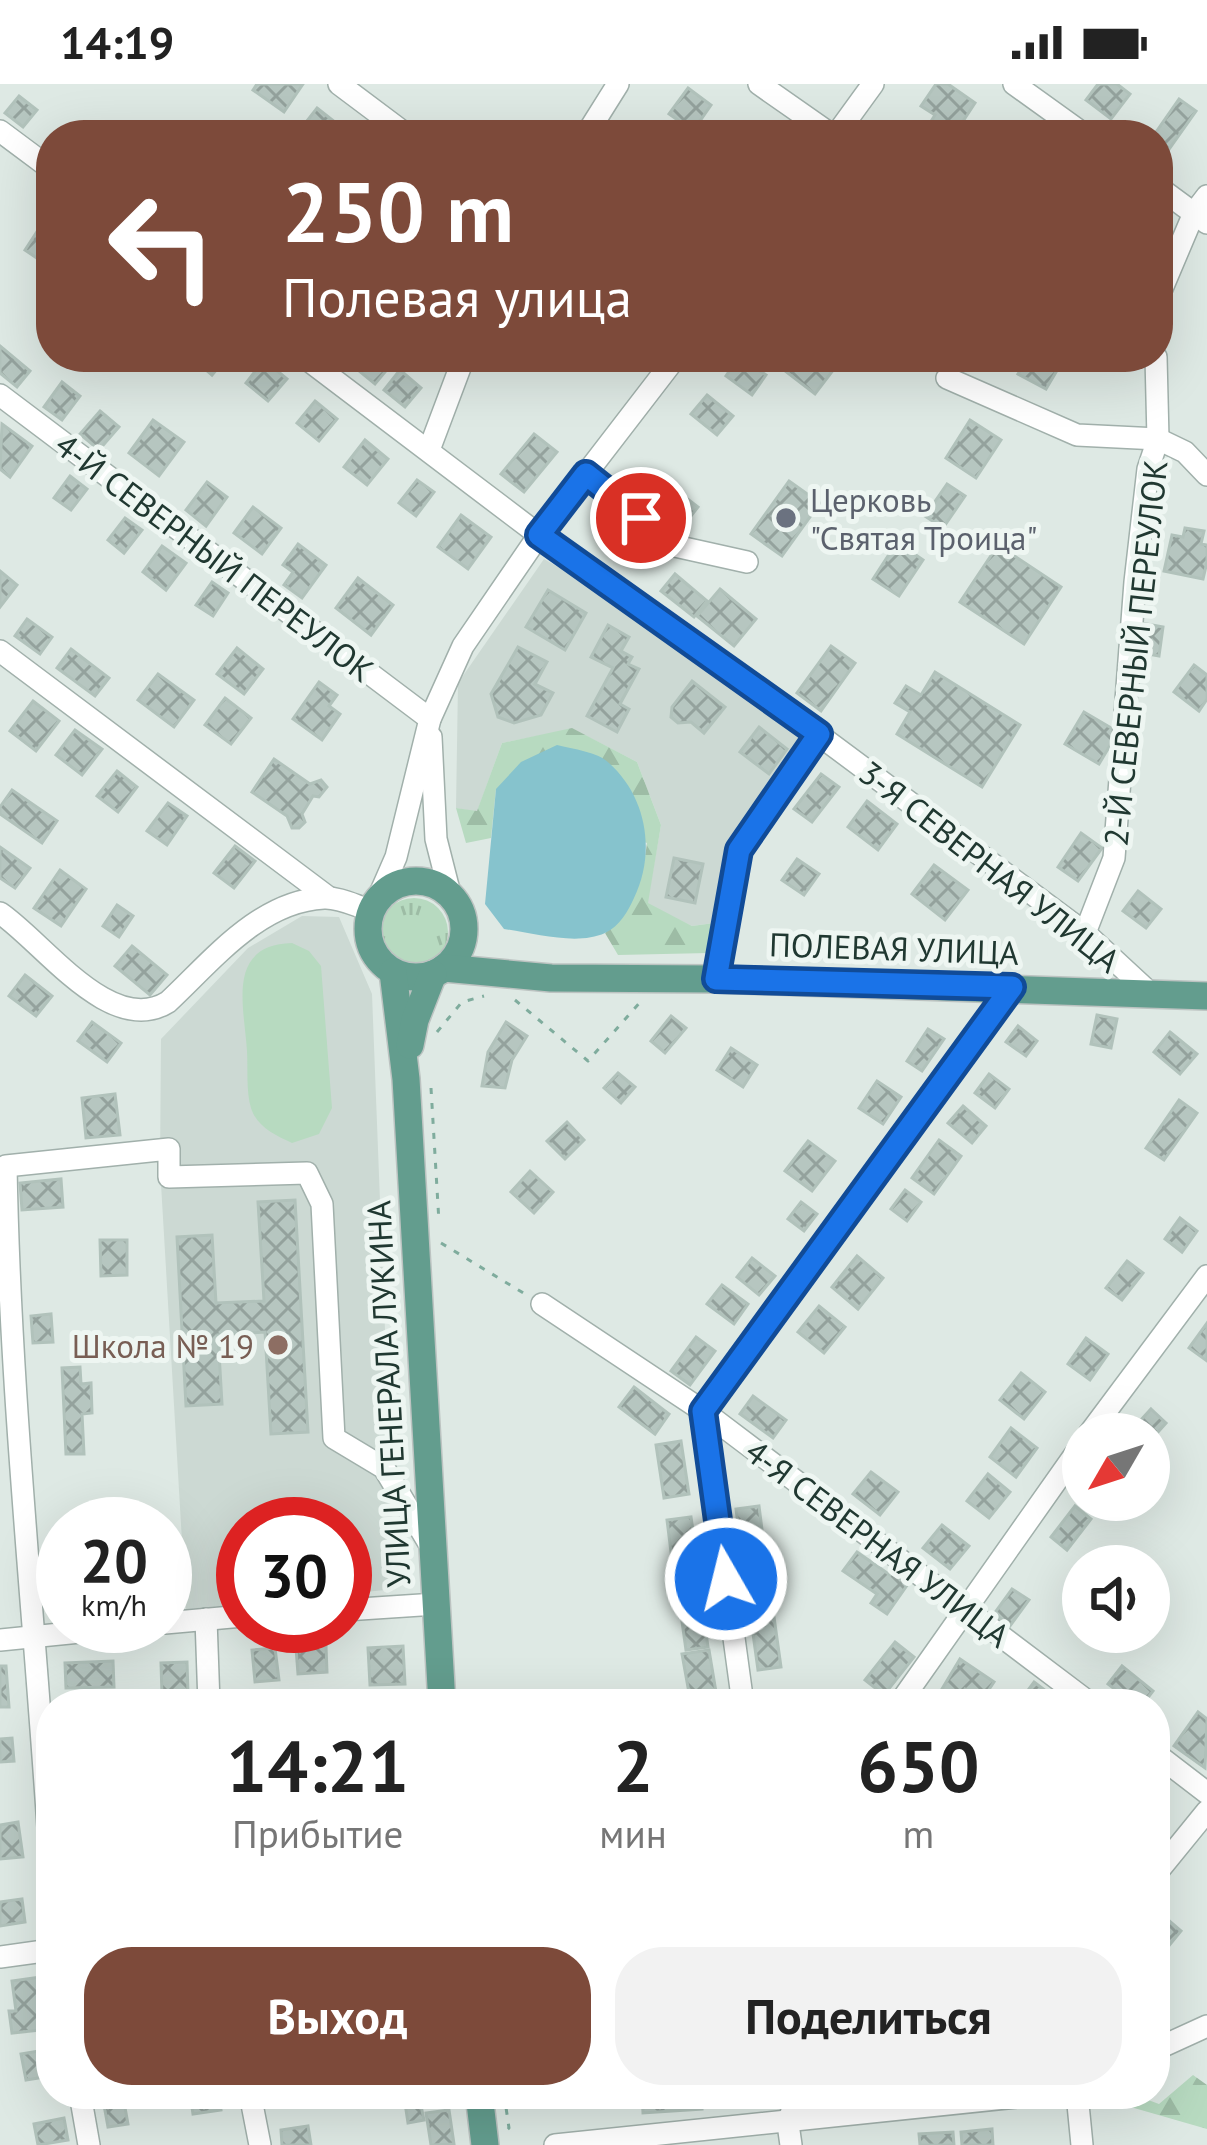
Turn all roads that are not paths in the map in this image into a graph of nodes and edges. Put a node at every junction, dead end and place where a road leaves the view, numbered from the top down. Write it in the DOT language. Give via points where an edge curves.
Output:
graph roads {
  1 [pos="339,84"];
  2 [pos="618,84"];
  3 [pos="759,84"];
  4 [pos="874,84"];
  5 [pos="1014,84"];
  6 [pos="387,120"];
  7 [pos="595,120"];
  8 [pos="812,120"];
  9 [pos="846,120"];
  10 [pos="1064,120"];
  11 [pos="0,131"];
  12 [pos="36,159"];
  13 [pos="1173,196"];
  14 [pos="1202,211"];
  15 [pos="1173,268"];
  16 [pos="324,372"];
  17 [pos="458,372"];
  18 [pos="664,372"];
  19 [pos="1157,372"];
  20 [pos="947,378"];
  21 [pos="0,395"];
  22 [pos="1159,440"];
  23 [pos="429,450"];
  24 [pos="586,474"];
  25 [pos="1207,475"];
  26 [pos="539,535"];
  27 [pos="747,562"];
  28 [pos="0,651"];
  29 [pos="430,719"];
  30 [pos="819,734"];
  31 [pos="450,894"];
  32 [pos="328,897"];
  33 [pos="375,903"];
  34 [pos="0,913"];
  35 [pos="1085,933"];
  36 [pos="464,936"];
  37 [pos="439,971"];
  38 [pos="393,972"];
  39 [pos="716,979"];
  40 [pos="506,982"];
  41 [pos="1012,987"];
  42 [pos="1151,994"];
  43 [pos="1202,1001"];
  44 [pos="406,1079"];
  45 [pos="1207,1276"];
  46 [pos="542,1304"];
  47 [pos="4,1310"];
  48 [pos="703,1411"];
  49 [pos="1105,1413"];
  50 [pos="1062,1473"];
  51 [pos="430,1545"];
  52 [pos="436,1604"];
  53 [pos="372,1608"];
  54 [pos="966,1609"];
  55 [pos="216,1618"];
  56 [pos="206,1619"];
  57 [pos="192,1620"];
  58 [pos="36,1628"];
  59 [pos="36,1638"];
  60 [pos="0,1640"];
  61 [pos="38,1653"];
  62 [pos="40,1689"];
  63 [pos="208,1689"];
  64 [pos="441,1689"];
  65 [pos="741,1689"];
  66 [pos="910,1689"];
  67 [pos="1071,1689"];
  68 [pos="1170,1765"];
  69 [pos="1207,1793"];
  70 [pos="1207,1811"];
  71 [pos="1170,1857"];
  72 [pos="36,1952"];
  73 [pos="0,1957"];
  74 [pos="1207,2026"];
  75 [pos="1170,2043"];
  76 [pos="83,2109"];
  77 [pos="253,2109"];
  78 [pos="481,2109"];
  79 [pos="949,2109"];
  80 [pos="1078,2109"];
  81 [pos="790,2134"];
  82 [pos="89,2145"];
  83 [pos="260,2145"];
  84 [pos="485,2145"];
  85 [pos="555,2145"];
  86 [pos="1082,2145"];
  1 -- 6 [label="street"];
  2 -- 7 [label="street"];
  3 -- 8 [label="street"];
  4 -- 9 [label="street"];
  5 -- 10 [label="street"];
  11 -- 12 [label="street"];
  13 -- 14 [label="street"];
  14 -- 15 [label="street"];
  16 -- 23 [label="street, 3-Я СЕВЕРНАЯ УЛИЦА"];
  17 -- 23 [label="street"];
  18 -- 24 [label="street"];
  19 -- 22 [label="street, 2-Й СЕВЕРНЫЙ ПЕРЕУЛОК"];
  20 -- 22 [label="street" via="1077,435"];
  21 -- 29 [label="street, 4-Й СЕВЕРНЫЙ ПЕРЕУЛОК"];
  22 -- 25 [label="street"];
  22 -- 35 [label="street, 2-Й СЕВЕРНЫЙ ПЕРЕУЛОК" via="1148,469 1114,858"];
  23 -- 26 [label="street, 3-Я СЕВЕРНАЯ УЛИЦА"];
  24 -- 26 [label="street"];
  24 -- 27 [label="street" via="675,546"];
  26 -- 29 [label="street" via="463,646"];
  26 -- 30 [label="street, 3-Я СЕВЕРНАЯ УЛИЦА"];
  28 -- 32 [label="street"];
  29 -- 31 [label="street" via="436,839"];
  29 -- 33 [label="street" via="396,856"];
  30 -- 35 [label="street, 3-Я СЕВЕРНАЯ УЛИЦА"];
  30 -- 39 [label="street" via="739,850"];
  31 -- 33 [label="main road" via="406,880"];
  31 -- 36 [label="main road"];
  32 -- 33 [label="street"];
  32 -- 34 [label="street" via="249,927 153,1011 127,1010 95,993"];
  33 -- 38 [label="main road" via="367,934"];
  35 -- 42 [label="street, 3-Я СЕВЕРНАЯ УЛИЦА"];
  36 -- 37 [label="main road"];
  36 -- 40 [label="main road"];
  37 -- 38 [label="main road"];
  37 -- 40 [label="main road, ПОЛЕВАЯ УЛИЦА"];
  37 -- 44 [label="main road, УЛИЦА ГЕНЕРАЛА ЛУКИНА" via="415,1020"];
  38 -- 44 [label="main road, УЛИЦА ГЕНЕРАЛА ЛУКИНА"];
  39 -- 40 [label="main road, ПОЛЕВАЯ УЛИЦА"];
  39 -- 41 [label="main road, ПОЛЕВАЯ УЛИЦА"];
  41 -- 42 [label="main road, ПОЛЕВАЯ УЛИЦА"];
  41 -- 48 [label="street"];
  42 -- 43 [label="main road, ПОЛЕВАЯ УЛИЦА"];
  44 -- 51 [label="main road, УЛИЦА ГЕНЕРАЛА ЛУКИНА"];
  45 -- 49 [label="street"];
  46 -- 48 [label="street, 4-Я СЕВЕРНАЯ УЛИЦА"];
  47 -- 51 [label="street" via="5,1166 169,1149 169,1177 308,1173 322,1204 334,1438 385,1468"];
  47 -- 58 [label="street"];
  48 -- 54 [label="street, 4-Я СЕВЕРНАЯ УЛИЦА"];
  48 -- 65 [label="street"];
  50 -- 54 [label="street"];
  51 -- 52 [label="main road, УЛИЦА ГЕНЕРАЛА ЛУКИНА"];
  52 -- 53 [label="street"];
  52 -- 64 [label="main road, УЛИЦА ГЕНЕРАЛА ЛУКИНА"];
  54 -- 66 [label="street"];
  54 -- 67 [label="street, 4-Я СЕВЕРНАЯ УЛИЦА"];
  55 -- 56 [label="street"];
  56 -- 57 [label="street"];
  56 -- 63 [label="street"];
  59 -- 60 [label="street"];
  61 -- 62 [label="street"];
  68 -- 69 [label="street"];
  70 -- 71 [label="street"];
  72 -- 73 [label="street"];
  74 -- 75 [label="street"];
  76 -- 82 [label="street"];
  77 -- 83 [label="street"];
  78 -- 84 [label="main road"];
  79 -- 81 [label="street"];
  80 -- 86 [label="street"];
  81 -- 85 [label="street"];
}
